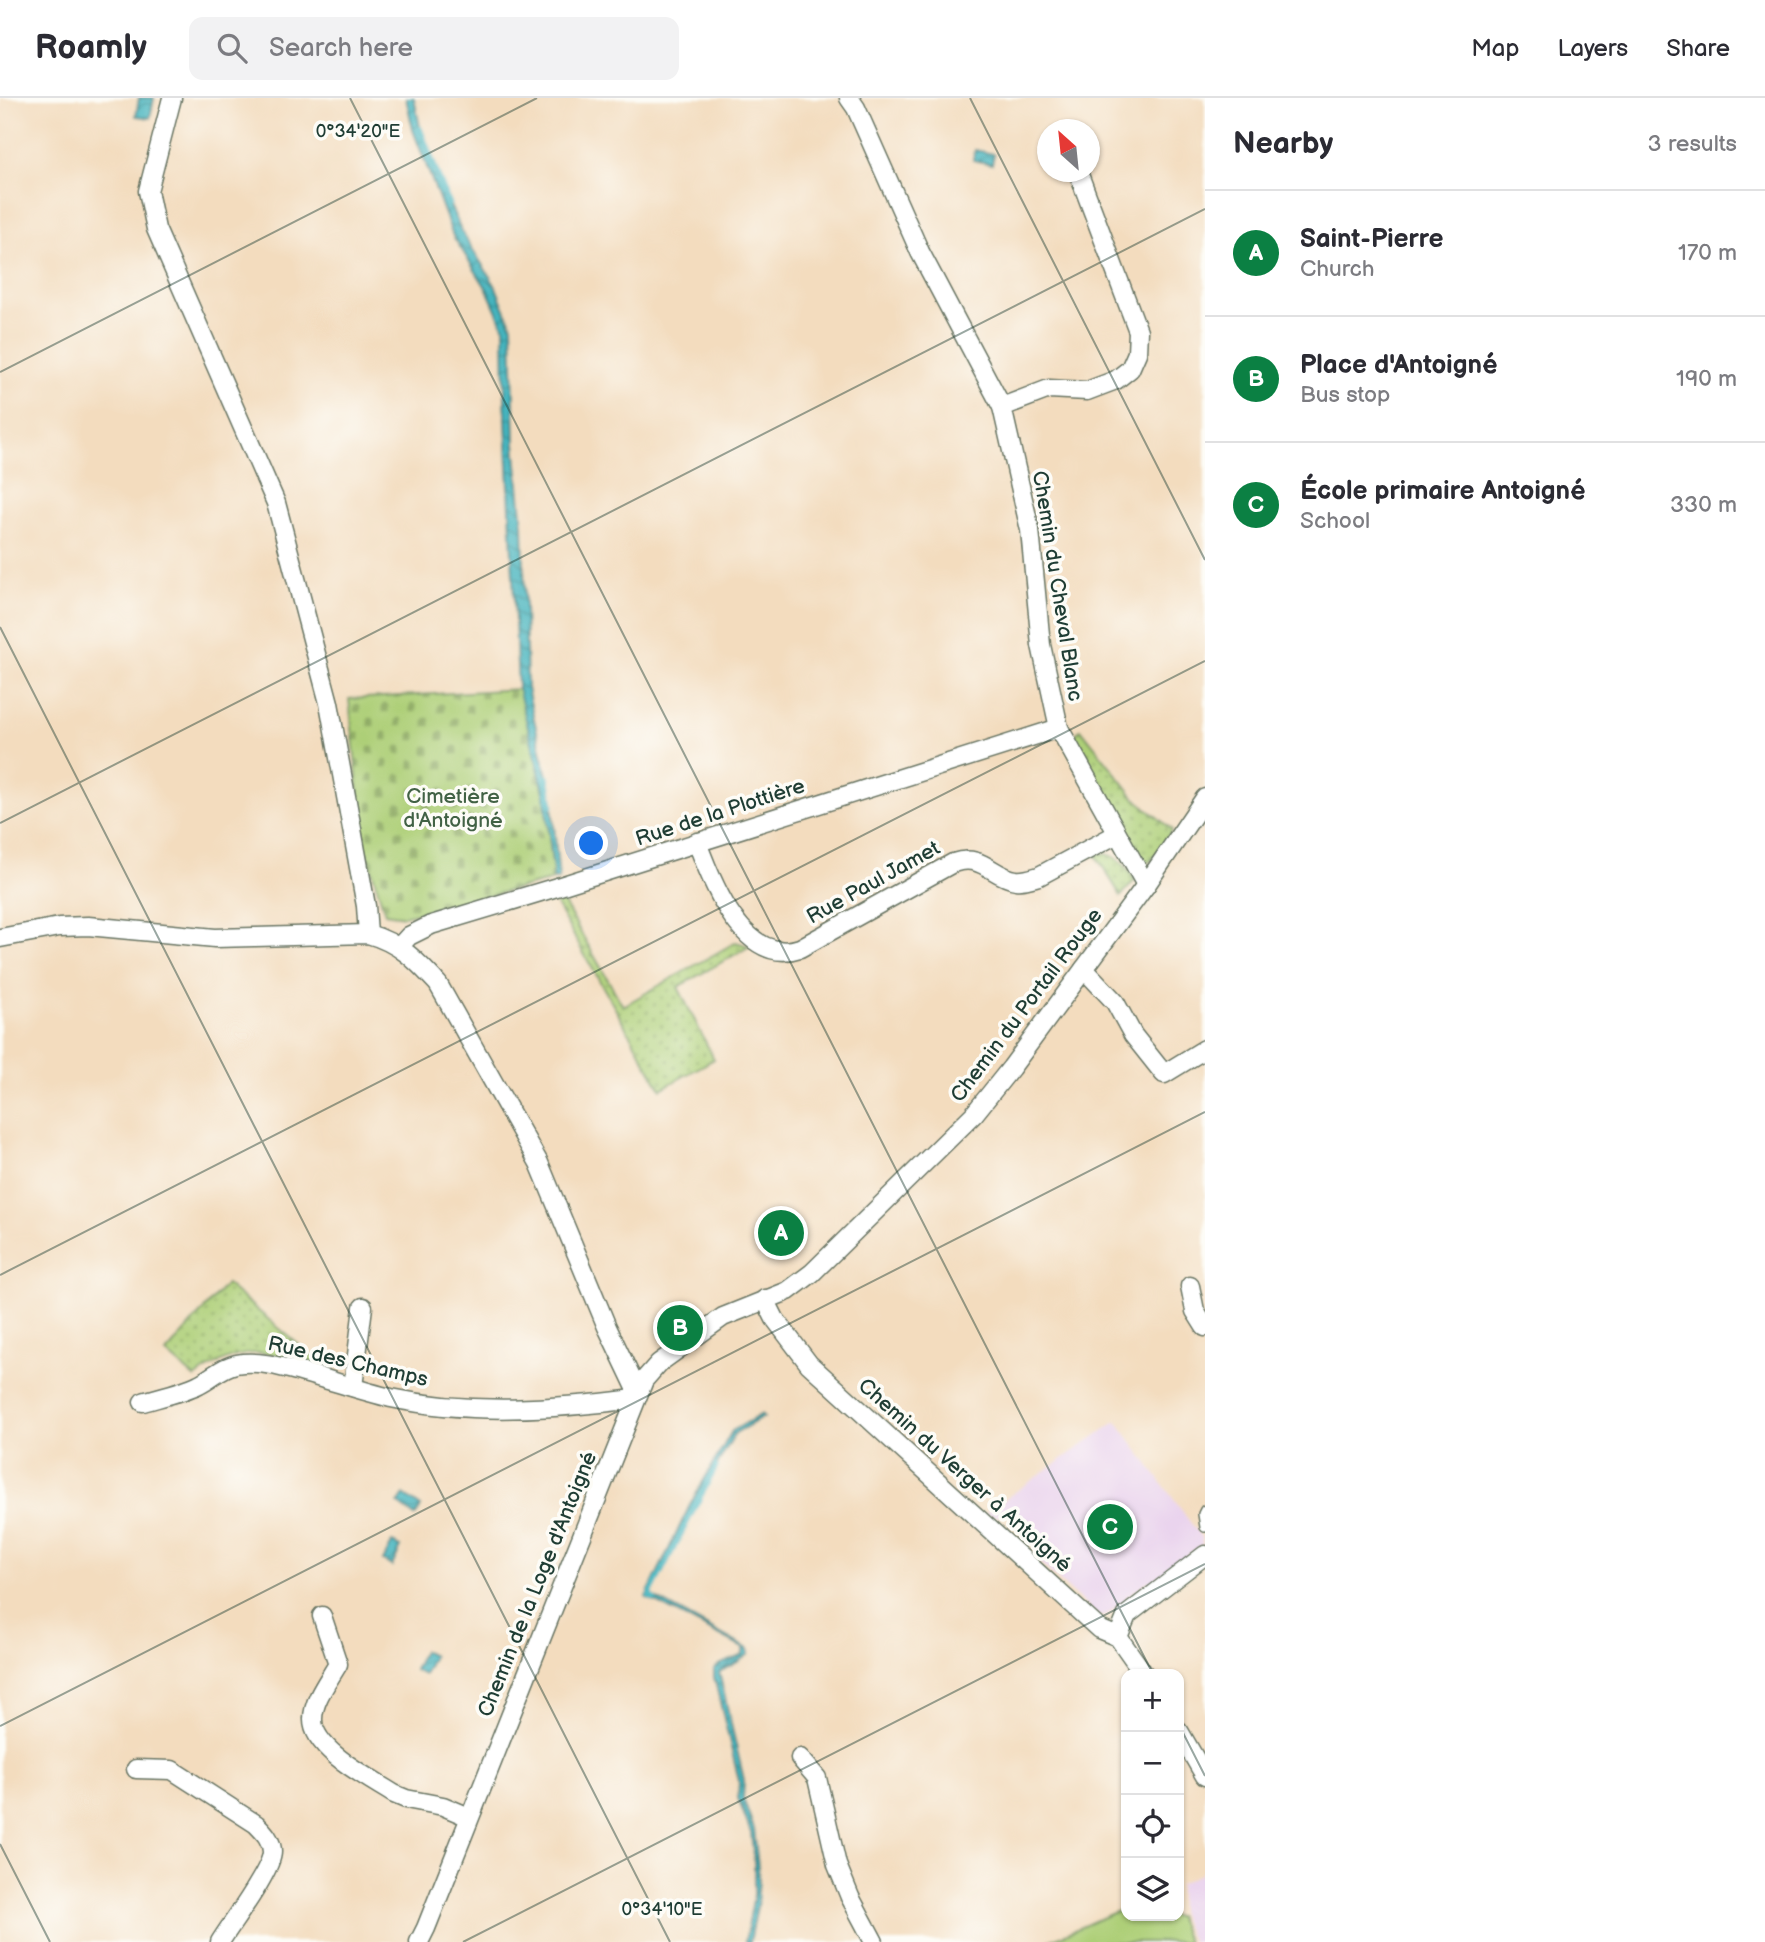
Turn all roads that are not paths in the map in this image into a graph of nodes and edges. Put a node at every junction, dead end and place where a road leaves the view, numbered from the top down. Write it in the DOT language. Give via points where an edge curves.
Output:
graph roads {
  1 [pos="172,98"];
  2 [pos="849,98"];
  3 [pos="1082,182"];
  4 [pos="1002,407"];
  5 [pos="1059,728"];
  6 [pos="1205,798"];
  7 [pos="1117,834"];
  8 [pos="697,842"];
  9 [pos="1146,885"];
  10 [pos="368,934"];
  11 [pos="0,938"];
  12 [pos="399,947"];
  13 [pos="1084,969"];
  14 [pos="1205,1049"];
  15 [pos="1190,1286"];
  16 [pos="765,1299"];
  17 [pos="363,1307"];
  18 [pos="1205,1326"];
  19 [pos="353,1387"];
  20 [pos="636,1396"];
  21 [pos="143,1402"];
  22 [pos="1205,1510"];
  23 [pos="1205,1527"];
  24 [pos="1205,1555"];
  25 [pos="322,1616"];
  26 [pos="1118,1637"];
  27 [pos="1140,1669"];
  28 [pos="1180,1732"];
  29 [pos="800,1758"];
  30 [pos="136,1769"];
  31 [pos="1205,1776"];
  32 [pos="469,1817"];
  33 [pos="220,1942"];
  34 [pos="419,1942"];
  35 [pos="874,1942"];
  1 -- 10 [label="street" via="148,191 156,229 276,503 329,703"];
  2 -- 4 [label="street, Chemin du Cheval Blanc" via="920,251"];
  3 -- 4 [label="street" via="1138,331 1137,353 1130,369 1116,380 1087,391 1049,389"];
  4 -- 5 [label="street, Chemin du Cheval Blanc" via="1030,530 1041,645"];
  5 -- 7 [label="street, Chemin du Cheval Blanc"];
  5 -- 8 [label="street, Rue de la Plottière"];
  6 -- 9 [label="street, Chemin du Portail Rouge"];
  7 -- 8 [label="street, Rue Paul Jamet" via="1027,880 1016,880 973,860 953,863 790,951 769,947 741,928 712,882"];
  7 -- 9 [label="street, Chemin du Cheval Blanc"];
  8 -- 12 [label="street, Rue de la Plottière" via="431,925"];
  9 -- 13 [label="street, Chemin du Portail Rouge"];
  10 -- 11 [label="street" via="215,938 88,926"];
  10 -- 12 [label="street"];
  12 -- 20 [label="street" via="438,984 539,1163"];
  13 -- 14 [label="street" via="1115,1002 1133,1035 1164,1074"];
  13 -- 16 [label="street, Chemin du Portail Rouge" via="974,1114 812,1273 788,1291"];
  15 -- 18 [label="street" via="1195,1311"];
  16 -- 20 [label="street, Chemin de la Loge d'Antoigné" via="723,1317 680,1348 649,1373"];
  16 -- 26 [label="street, Chemin du Verger à Antoigné" via="809,1364 1099,1629"];
  17 -- 19 [label="street"];
  19 -- 20 [label="street, Rue des Champs" via="437,1405 489,1408 550,1408"];
  19 -- 21 [label="street, Rue des Champs" via="275,1365 235,1364 199,1385"];
  20 -- 32 [label="street, Chemin de la Loge d'Antoigné"];
  22 -- 23 [label="lane"];
  24 -- 26 [label="street" via="1127,1615"];
  25 -- 32 [label="street" via="338,1664 315,1709 317,1737 328,1750 394,1794"];
  26 -- 27 [label="street, Chemin du Verger à Antoigné"];
  28 -- 31 [label="street"];
  29 -- 35 [label="street" via="817,1778 837,1865"];
  30 -- 33 [label="street" via="172,1770 267,1835 270,1865"];
  32 -- 34 [label="street, Chemin de la Loge d'Antoigné"];
}
